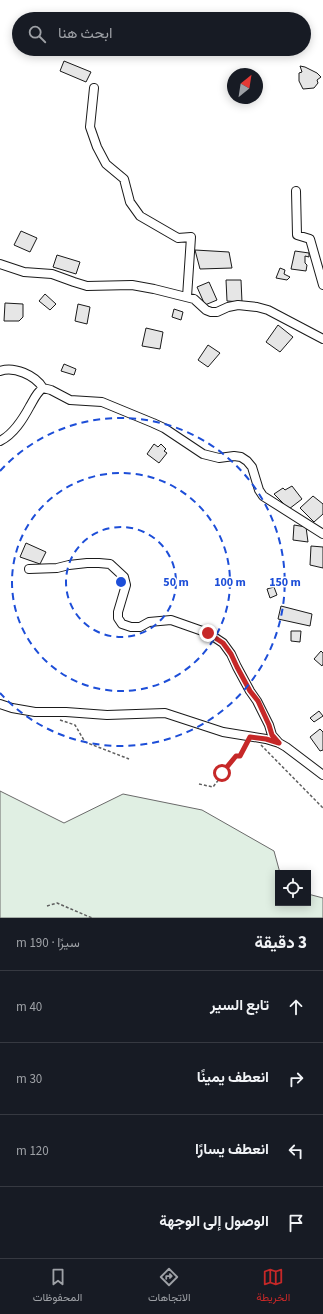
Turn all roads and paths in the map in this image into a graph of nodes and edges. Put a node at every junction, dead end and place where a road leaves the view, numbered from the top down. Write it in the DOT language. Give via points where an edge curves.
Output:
graph roads {
  1 [pos="94,88"];
  2 [pos="296,191"];
  3 [pos="0,264"];
  4 [pos="323,285"];
  5 [pos="187,297"];
  6 [pos="323,339"];
  7 [pos="0,371"];
  8 [pos="43,388"];
  9 [pos="0,441"];
  10 [pos="323,534"];
  11 [pos="29,569"];
  12 [pos="0,704"];
  13 [pos="57,719"];
  14 [pos="252,737"];
  15 [pos="279,743"];
  16 [pos="129,759"];
  17 [pos="323,775"];
  18 [pos="199,784"];
  19 [pos="323,808"];
  20 [pos="47,906"];
  21 [pos="92,918"];
  1 -- 5 [label="street" via="90,127 106,164 124,179 130,202 140,216 178,238 191,238"];
  2 -- 4 [label="street" via="297,235 310,239"];
  3 -- 5 [label="street" via="24,272 52,274 87,286 132,285"];
  5 -- 6 [label="street" via="211,312 238,305 268,310"];
  7 -- 8 [label="street" via="21,372"];
  8 -- 9 [label="street" via="24,417 10,434"];
  8 -- 10 [label="street" via="70,400 102,402 153,423 203,454 219,458 234,456 244,459 252,467 263,496"];
  11 -- 15 [label="street" via="87,563 110,564 124,577 126,585 118,612 122,624 140,627 149,622 171,620 208,633 223,643 258,701 272,735"];
  12 -- 14 [label="street" via="35,712 107,715 165,713 223,732"];
  13 -- 16 [label="path" via="75,725 85,742"];
  14 -- 15 [label="street"];
  14 -- 18 [label="path" via="240,756 236,756 213,787"];
  14 -- 19 [label="path"];
  15 -- 17 [label="street"];
  20 -- 21 [label="path" via="57,903"];
}
